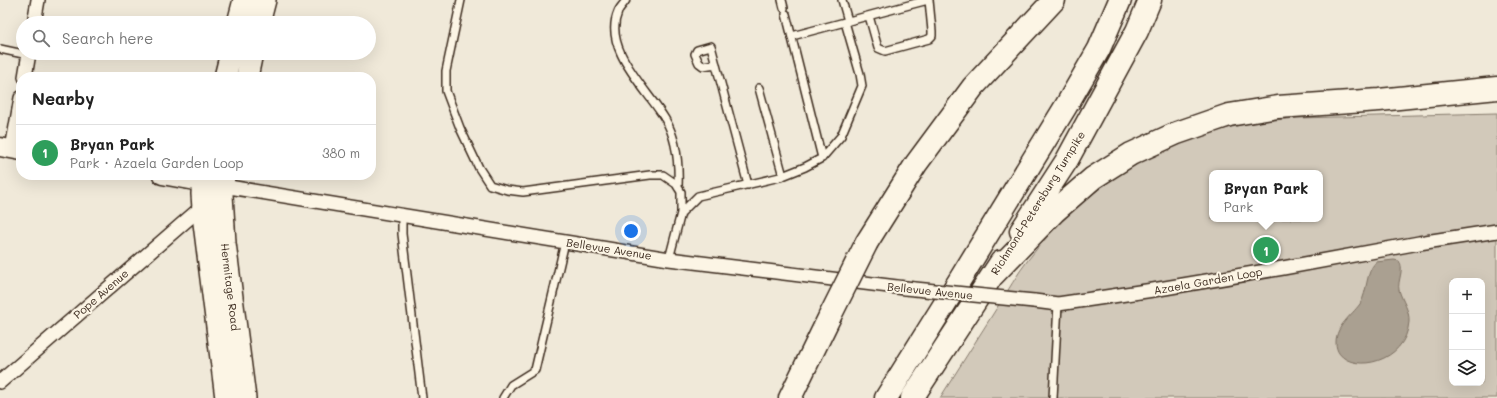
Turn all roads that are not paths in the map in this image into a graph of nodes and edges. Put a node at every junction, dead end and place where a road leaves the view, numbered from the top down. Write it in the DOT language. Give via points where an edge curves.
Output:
graph roads {
  1 [pos="38,0"];
  2 [pos="244,0"];
  3 [pos="264,0"];
  4 [pos="461,0"];
  5 [pos="626,0"];
  6 [pos="782,0"];
  7 [pos="842,0"];
  8 [pos="929,0"];
  9 [pos="1054,0"];
  10 [pos="1120,0"];
  11 [pos="1150,0"];
  12 [pos="35,16"];
  13 [pos="240,16"];
  14 [pos="261,16"];
  15 [pos="869,16"];
  16 [pos="846,22"];
  17 [pos="792,36"];
  18 [pos="0,49"];
  19 [pos="16,52"];
  20 [pos="28,60"];
  21 [pos="229,60"];
  22 [pos="251,60"];
  23 [pos="716,64"];
  24 [pos="26,72"];
  25 [pos="226,72"];
  26 [pos="248,72"];
  27 [pos="759,88"];
  28 [pos="1497,88"];
  29 [pos="1497,99"];
  30 [pos="1379,100"];
  31 [pos="16,124"];
  32 [pos="11,149"];
  33 [pos="822,158"];
  34 [pos="783,176"];
  35 [pos="203,180"];
  36 [pos="223,180"];
  37 [pos="748,185"];
  38 [pos="678,187"];
  39 [pos="202,206"];
  40 [pos="681,213"];
  41 [pos="402,215"];
  42 [pos="1497,231"];
  43 [pos="565,242"];
  44 [pos="669,260"];
  45 [pos="993,275"];
  46 [pos="1058,304"];
  47 [pos="0,382"];
  48 [pos="226,398"];
  49 [pos="245,398"];
  50 [pos="422,398"];
  51 [pos="503,398"];
  52 [pos="790,398"];
  53 [pos="886,398"];
  54 [pos="912,398"];
  55 [pos="1053,398"];
  1 -- 12 [label="street"];
  2 -- 13 [label="main road"];
  3 -- 14 [label="main road"];
  4 -- 38 [label="lane" via="446,71 446,91 460,128 490,185 523,192 663,175"];
  5 -- 38 [label="lane" via="618,12 614,31 620,54 666,120 679,170"];
  6 -- 17 [label="lane"];
  7 -- 16 [label="lane"];
  8 -- 15 [label="lane"];
  8 -- 15 [label="lane" via="932,36 885,51 878,48"];
  9 -- 52 [label="highway, bridge" via="973,87 916,164 867,242"];
  10 -- 53 [label="highway" via="1099,49 1066,106"];
  11 -- 45 [label="highway, Richmond-Petersburg Turnpike" via="1137,31 1067,160"];
  15 -- 16 [label="lane"];
  16 -- 17 [label="lane"];
  16 -- 33 [label="lane" via="862,86 841,136"];
  17 -- 33 [label="lane"];
  18 -- 19 [label="lane"];
  20 -- 24 [label="street"];
  21 -- 25 [label="main road"];
  22 -- 26 [label="main road"];
  23 -- 37 [label="lane"];
  27 -- 34 [label="lane"];
  28 -- 30 [label="highway"];
  29 -- 30 [label="highway"];
  30 -- 45 [label="highway" via="1278,107 1229,115 1177,133 1131,154 1093,178 1054,212"];
  31 -- 32 [label="street"];
  33 -- 34 [label="lane"];
  34 -- 37 [label="lane"];
  35 -- 39 [label="main road, Hermitage Road"];
  36 -- 41 [label="street, Bellevue Avenue"];
  36 -- 49 [label="main road, Hermitage Road" via="225,243"];
  37 -- 40 [label="lane" via="698,196"];
  38 -- 40 [label="lane" via="681,192"];
  39 -- 47 [label="street, Pope Avenue"];
  39 -- 48 [label="main road, Hermitage Road"];
  40 -- 44 [label="lane"];
  41 -- 43 [label="street, Bellevue Avenue"];
  41 -- 50 [label="lane" via="402,234"];
  42 -- 46 [label="street, Azaela Garden Loop"];
  43 -- 44 [label="street, Bellevue Avenue"];
  43 -- 51 [label="lane" via="535,370 511,385"];
  44 -- 46 [label="street, Bellevue Avenue, bridge"];
  45 -- 54 [label="highway, Richmond-Petersburg Turnpike"];
  46 -- 55 [label="lane"];
}
